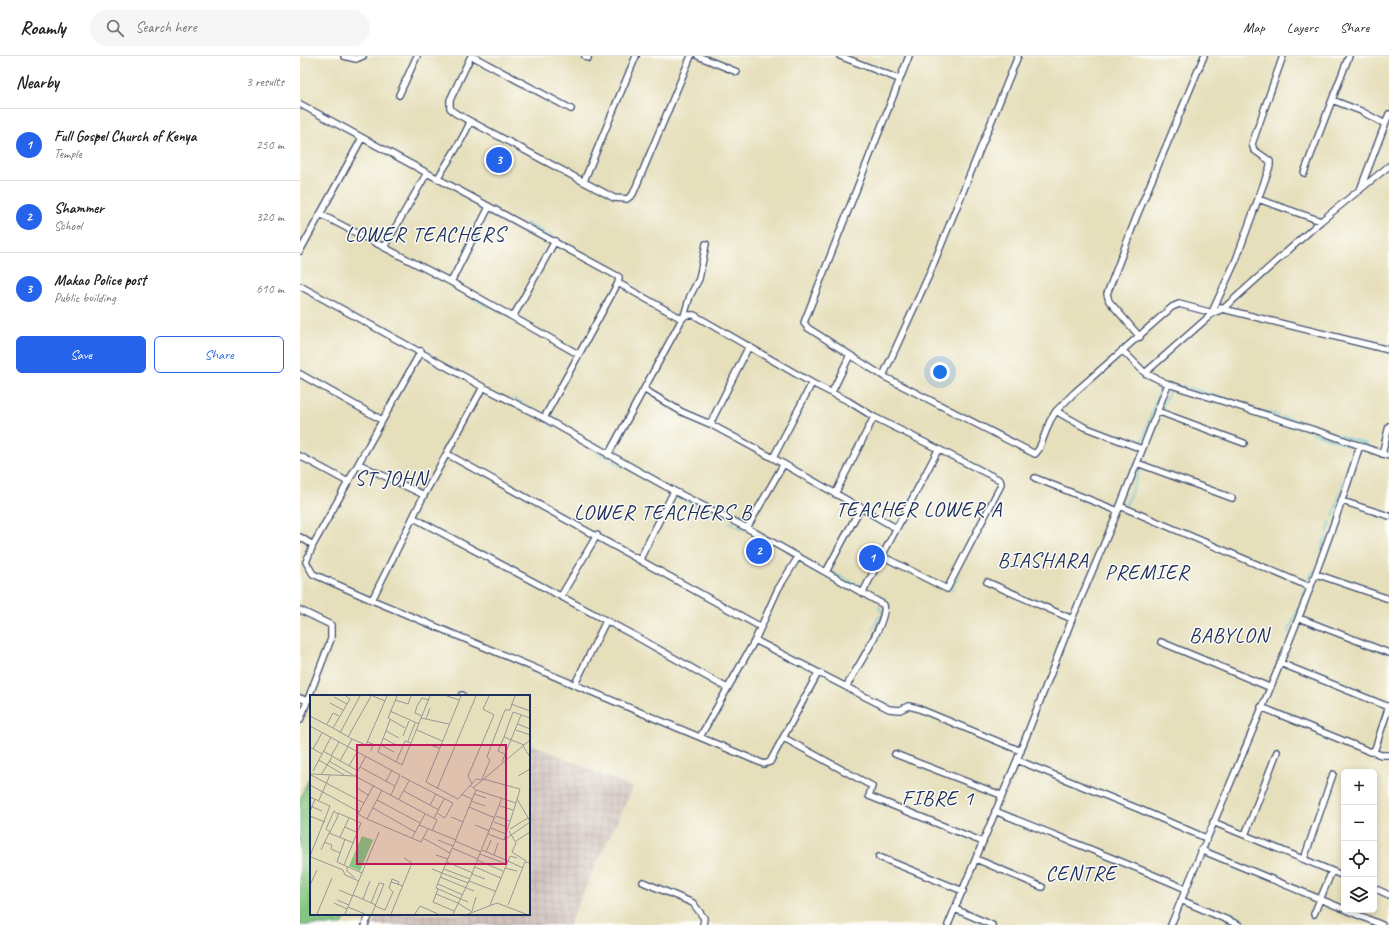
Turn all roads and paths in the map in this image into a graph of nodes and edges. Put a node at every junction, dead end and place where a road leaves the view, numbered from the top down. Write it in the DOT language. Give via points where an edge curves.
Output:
graph roads {
  1 [pos="344,56"];
  2 [pos="363,56"];
  3 [pos="417,56"];
  4 [pos="472,56"];
  5 [pos="636,56"];
  6 [pos="691,56"];
  7 [pos="698,56"];
  8 [pos="840,56"];
  9 [pos="909,56"];
  10 [pos="1018,56"];
  11 [pos="1204,56"];
  12 [pos="1283,56"];
  13 [pos="1349,56"];
  14 [pos="737,72"];
  15 [pos="899,79"];
  16 [pos="399,95"];
  17 [pos="1332,100"];
  18 [pos="300,104"];
  19 [pos="571,109"];
  20 [pos="1389,114"];
  21 [pos="470,122"];
  22 [pos="1385,124"];
  23 [pos="362,138"];
  24 [pos="1389,166"];
  25 [pos="427,173"];
  26 [pos="1304,173"];
  27 [pos="438,178"];
  28 [pos="584,181"];
  29 [pos="1360,190"];
  30 [pos="1258,199"];
  31 [pos="489,207"];
  32 [pos="320,214"];
  33 [pos="1322,221"];
  34 [pos="555,241"];
  35 [pos="302,242"];
  36 [pos="706,244"];
  37 [pos="384,247"];
  38 [pos="300,251"];
  39 [pos="451,282"];
  40 [pos="618,283"];
  41 [pos="300,286"];
  42 [pos="1218,302"];
  43 [pos="1223,309"];
  44 [pos="1212,312"];
  45 [pos="513,317"];
  46 [pos="683,317"];
  47 [pos="1140,337"];
  48 [pos="749,346"];
  49 [pos="1122,350"];
  50 [pos="1389,350"];
  51 [pos="421,351"];
  52 [pos="578,354"];
  53 [pos="850,355"];
  54 [pos="1145,373"];
  55 [pos="300,374"];
  56 [pos="883,376"];
  57 [pos="812,383"];
  58 [pos="1168,384"];
  59 [pos="483,387"];
  60 [pos="645,390"];
  61 [pos="832,392"];
  62 [pos="1056,411"];
  63 [pos="1157,411"];
  64 [pos="874,417"];
  65 [pos="544,418"];
  66 [pos="382,420"];
  67 [pos="710,424"];
  68 [pos="1389,426"];
  69 [pos="1244,443"];
  70 [pos="1360,444"];
  71 [pos="1142,449"];
  72 [pos="938,450"];
  73 [pos="447,454"];
  74 [pos="1382,454"];
  75 [pos="608,455"];
  76 [pos="300,456"];
  77 [pos="1389,456"];
  78 [pos="773,458"];
  79 [pos="359,464"];
  80 [pos="1137,464"];
  81 [pos="783,465"];
  82 [pos="1035,478"];
  83 [pos="348,482"];
  84 [pos="674,491"];
  85 [pos="835,494"];
  86 [pos="424,495"];
  87 [pos="1232,498"];
  88 [pos="1342,501"];
  89 [pos="861,507"];
  90 [pos="1119,508"];
  91 [pos="1389,516"];
  92 [pos="414,518"];
  93 [pos="747,528"];
  94 [pos="896,528"];
  95 [pos="597,535"];
  96 [pos="300,537"];
  97 [pos="313,544"];
  98 [pos="882,556"];
  99 [pos="798,557"];
  100 [pos="640,559"];
  101 [pos="826,572"];
  102 [pos="1316,574"];
  103 [pos="987,582"];
  104 [pos="1310,587"];
  105 [pos="863,592"];
  106 [pos="561,596"];
  107 [pos="1389,599"];
  108 [pos="372,600"];
  109 [pos="300,610"];
  110 [pos="1299,618"];
  111 [pos="1072,619"];
  112 [pos="606,621"];
  113 [pos="761,627"];
  114 [pos="755,640"];
  115 [pos="1161,642"];
  116 [pos="1389,653"];
  117 [pos="1280,663"];
  118 [pos="818,673"];
  119 [pos="575,684"];
  120 [pos="846,687"];
  121 [pos="1270,687"];
  122 [pos="727,688"];
  123 [pos="300,698"];
  124 [pos="307,700"];
  125 [pos="1261,707"];
  126 [pos="1389,707"];
  127 [pos="300,720"];
  128 [pos="700,737"];
  129 [pos="784,738"];
  130 [pos="1021,751"];
  131 [pos="1277,752"];
  132 [pos="1373,752"];
  133 [pos="895,754"];
  134 [pos="1389,755"];
  135 [pos="1017,760"];
  136 [pos="1332,774"];
  137 [pos="1001,795"];
  138 [pos="995,811"];
  139 [pos="1213,822"];
  140 [pos="1245,835"];
  141 [pos="1206,838"];
  142 [pos="983,842"];
  143 [pos="1201,850"];
  144 [pos="879,857"];
  145 [pos="976,859"];
  146 [pos="1304,859"];
  147 [pos="1332,871"];
  148 [pos="1341,875"];
  149 [pos="643,882"];
  150 [pos="1042,887"];
  151 [pos="1186,889"];
  152 [pos="1377,889"];
  153 [pos="963,891"];
  154 [pos="1389,894"];
  155 [pos="1321,899"];
  156 [pos="1181,900"];
  157 [pos="1341,908"];
  158 [pos="955,909"];
  159 [pos="1352,913"];
  160 [pos="1314,914"];
  161 [pos="370,915"];
  162 [pos="365,925"];
  163 [pos="703,925"];
  164 [pos="948,925"];
  165 [pos="992,925"];
  166 [pos="1171,925"];
  167 [pos="1239,925"];
  168 [pos="1382,925"];
  1 -- 2 [label="street" via="356,59"];
  3 -- 16 [label="street"];
  4 -- 19 [label="street"];
  4 -- 21 [label="street" via="450,100 450,108"];
  5 -- 28 [label="street"];
  6 -- 28 [label="street" via="633,194 627,199 614,198"];
  7 -- 14 [label="street"];
  8 -- 15 [label="street"];
  9 -- 15 [label="street"];
  10 -- 56 [label="street" via="929,275"];
  11 -- 47 [label="street" via="1107,294 1109,301"];
  12 -- 30 [label="street" via="1252,144 1254,150 1270,161"];
  13 -- 17 [label="street"];
  15 -- 53 [label="street" via="804,323"];
  17 -- 22 [label="street"];
  17 -- 26 [label="street"];
  18 -- 23 [label="street"];
  20 -- 22 [label="street"];
  21 -- 27 [label="street" via="463,140 457,145"];
  21 -- 28 [label="street"];
  22 -- 29 [label="street"];
  23 -- 25 [label="street"];
  23 -- 32 [label="street"];
  24 -- 29 [label="street"];
  25 -- 27 [label="street"];
  25 -- 37 [label="street"];
  27 -- 31 [label="street"];
  29 -- 33 [label="street"];
  30 -- 33 [label="street"];
  30 -- 42 [label="street"];
  31 -- 34 [label="street"];
  31 -- 39 [label="street"];
  32 -- 35 [label="street"];
  32 -- 37 [label="street"];
  33 -- 43 [label="street"];
  34 -- 40 [label="street" via="617,274"];
  34 -- 45 [label="street"];
  35 -- 38 [label="street"];
  36 -- 46 [label="street" via="699,279"];
  37 -- 39 [label="street"];
  39 -- 45 [label="street"];
  40 -- 46 [label="street"];
  40 -- 52 [label="street"];
  41 -- 51 [label="street"];
  42 -- 43 [label="street"];
  42 -- 44 [label="street"];
  43 -- 44 [label="street"];
  43 -- 50 [label="street"];
  44 -- 47 [label="street" via="1179,304"];
  44 -- 54 [label="street"];
  45 -- 52 [label="street"];
  46 -- 48 [label="street" via="694,315"];
  46 -- 60 [label="street"];
  47 -- 49 [label="street"];
  48 -- 57 [label="street"];
  48 -- 67 [label="street"];
  49 -- 54 [label="street"];
  49 -- 62 [label="street"];
  51 -- 59 [label="street"];
  51 -- 66 [label="street"];
  52 -- 65 [label="street"];
  53 -- 56 [label="street"];
  53 -- 61 [label="street"];
  54 -- 58 [label="street"];
  55 -- 66 [label="street"];
  56 -- 62 [label="street" via="1035,454"];
  57 -- 61 [label="street"];
  57 -- 78 [label="street"];
  58 -- 63 [label="street"];
  58 -- 70 [label="street"];
  59 -- 65 [label="street"];
  59 -- 73 [label="street"];
  60 -- 67 [label="street" via="682,412"];
  60 -- 75 [label="street"];
  61 -- 64 [label="street"];
  62 -- 71 [label="street" via="1084,427"];
  63 -- 69 [label="street"];
  63 -- 71 [label="street"];
  64 -- 72 [label="street"];
  64 -- 85 [label="street"];
  65 -- 75 [label="street"];
  66 -- 79 [label="street"];
  67 -- 78 [label="street"];
  68 -- 74 [label="street"];
  70 -- 74 [label="street"];
  70 -- 88 [label="street"];
  71 -- 80 [label="street"];
  72 -- 94 [label="street"];
  72 -- 98 [label="street" via="1000,480 1001,483 952,581 947,589 942,588"];
  73 -- 86 [label="street"];
  73 -- 95 [label="street"];
  74 -- 77 [label="street"];
  75 -- 84 [label="street"];
  76 -- 83 [label="street"];
  78 -- 81 [label="street"];
  79 -- 83 [label="street"];
  79 -- 86 [label="street"];
  80 -- 87 [label="street"];
  80 -- 90 [label="street"];
  81 -- 85 [label="street"];
  81 -- 93 [label="street"];
  82 -- 90 [label="street"];
  83 -- 97 [label="street"];
  84 -- 93 [label="street"];
  84 -- 100 [label="street"];
  85 -- 89 [label="street"];
  86 -- 92 [label="street"];
  88 -- 91 [label="street"];
  88 -- 102 [label="street"];
  89 -- 94 [label="street"];
  89 -- 101 [label="street"];
  90 -- 104 [label="street"];
  90 -- 111 [label="street"];
  92 -- 106 [label="street"];
  92 -- 108 [label="street"];
  93 -- 99 [label="street"];
  94 -- 98 [label="street"];
  95 -- 100 [label="street"];
  95 -- 106 [label="street"];
  96 -- 97 [label="street"];
  97 -- 108 [label="street" via="306,562 313,574"];
  98 -- 105 [label="street"];
  99 -- 101 [label="street"];
  99 -- 113 [label="street" via="778,590"];
  100 -- 113 [label="street"];
  101 -- 105 [label="street"];
  102 -- 104 [label="street"];
  102 -- 107 [label="street"];
  103 -- 111 [label="street"];
  104 -- 110 [label="street"];
  105 -- 120 [label="street" via="884,605 884,615"];
  106 -- 112 [label="street"];
  108 -- 119 [label="street"];
  109 -- 124 [label="street" via="331,625 330,639"];
  110 -- 116 [label="street"];
  110 -- 117 [label="street"];
  111 -- 130 [label="street"];
  112 -- 119 [label="street"];
  112 -- 122 [label="street"];
  113 -- 114 [label="street"];
  114 -- 118 [label="street"];
  114 -- 122 [label="street"];
  115 -- 121 [label="street"];
  117 -- 121 [label="street"];
  117 -- 126 [label="street"];
  118 -- 120 [label="street"];
  118 -- 129 [label="street"];
  119 -- 128 [label="street"];
  120 -- 130 [label="street" via="889,709 900,710 908,706 917,708"];
  121 -- 125 [label="street"];
  122 -- 128 [label="street"];
  123 -- 124 [label="street"];
  124 -- 127 [label="street"];
  125 -- 132 [label="street"];
  125 -- 139 [label="street"];
  126 -- 132 [label="street"];
  128 -- 129 [label="street" via="767,764"];
  129 -- 142 [label="street" via="872,786 869,796"];
  130 -- 135 [label="street"];
  131 -- 140 [label="street"];
  132 -- 134 [label="street"];
  133 -- 137 [label="street"];
  135 -- 137 [label="street"];
  135 -- 141 [label="street"];
  136 -- 146 [label="street"];
  137 -- 138 [label="street"];
  138 -- 142 [label="street"];
  138 -- 151 [label="street" via="1063,840 1138,867"];
  139 -- 140 [label="street"];
  139 -- 141 [label="street"];
  140 -- 146 [label="street"];
  141 -- 143 [label="street"];
  142 -- 145 [label="street"];
  143 -- 151 [label="street"];
  143 -- 155 [label="street"];
  144 -- 153 [label="street"];
  145 -- 150 [label="street"];
  145 -- 153 [label="street"];
  146 -- 147 [label="street"];
  147 -- 148 [label="street"];
  147 -- 155 [label="street"];
  149 -- 163 [label="street" via="693,904 704,918"];
  151 -- 156 [label="street"];
  152 -- 154 [label="street"];
  153 -- 158 [label="street"];
  155 -- 157 [label="street"];
  155 -- 160 [label="street"];
  156 -- 166 [label="street"];
  156 -- 167 [label="street"];
  158 -- 164 [label="street"];
  158 -- 165 [label="street"];
  159 -- 168 [label="street"];
  161 -- 162 [label="street"];
}
